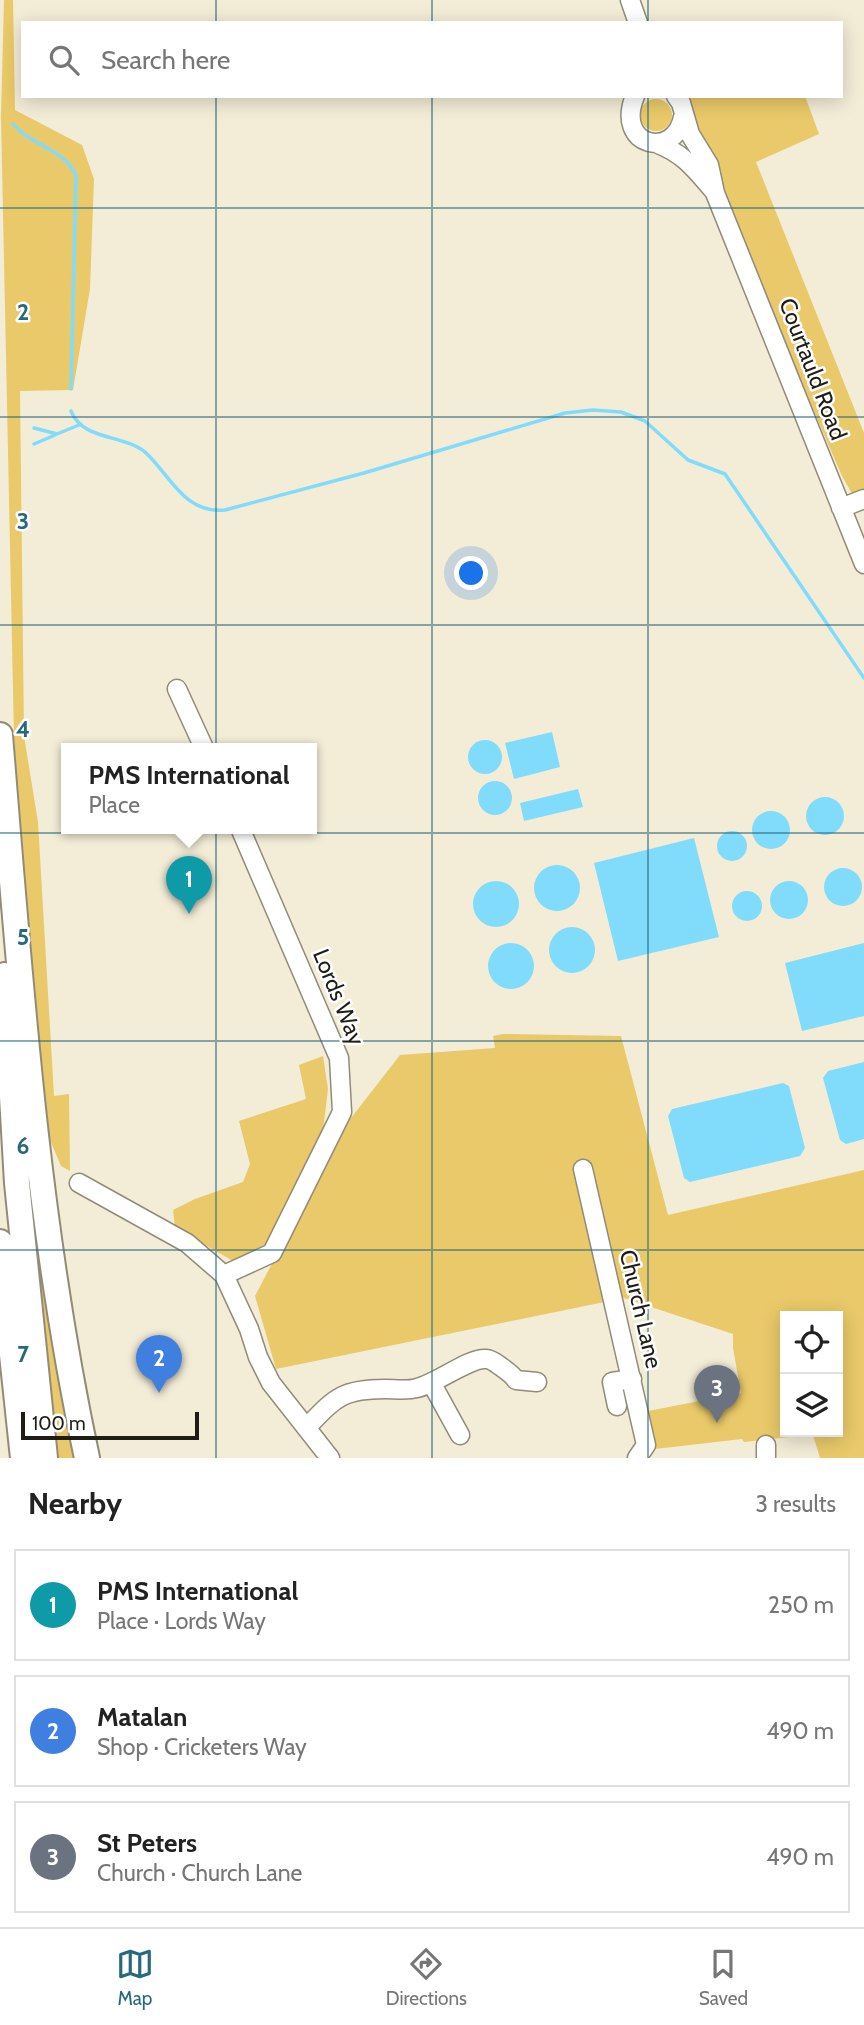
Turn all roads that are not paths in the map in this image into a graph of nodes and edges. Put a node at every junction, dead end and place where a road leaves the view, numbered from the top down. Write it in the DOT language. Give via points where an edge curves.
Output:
graph roads {
  1 [pos="630,0"];
  2 [pos="637,21"];
  3 [pos="635,98"];
  4 [pos="677,98"];
  5 [pos="683,117"];
  6 [pos="656,143"];
  7 [pos="715,192"];
  8 [pos="864,499"];
  9 [pos="841,508"];
  10 [pos="864,564"];
  11 [pos="177,690"];
  12 [pos="0,737"];
  13 [pos="202,743"];
  14 [pos="243,834"];
  15 [pos="583,1169"];
  16 [pos="79,1183"];
  17 [pos="0,1242"];
  18 [pos="224,1275"];
  19 [pos="632,1378"];
  20 [pos="537,1382"];
  21 [pos="432,1384"];
  22 [pos="617,1406"];
  23 [pos="307,1427"];
  24 [pos="460,1435"];
  25 [pos="23,1458"];
  26 [pos="45,1458"];
  27 [pos="86,1458"];
  28 [pos="330,1458"];
  29 [pos="637,1458"];
  1 -- 2 [label="street"];
  3 -- 6 [label="street, Courtauld Road" via="629,112 631,126 640,138"];
  4 -- 5 [label="street, Courtauld Road"];
  5 -- 6 [label="street" via="678,132"];
  5 -- 7 [label="street, Courtauld Road" via="709,165"];
  6 -- 7 [label="street, Courtauld Road" via="687,160"];
  7 -- 9 [label="street, Courtauld Road"];
  8 -- 9 [label="street"];
  9 -- 10 [label="street, Courtauld Road"];
  11 -- 13 [label="street"];
  12 -- 26 [label="highway" via="7,1037 21,1237"];
  12 -- 27 [label="highway" via="51,1262"];
  14 -- 18 [label="street, Lords Way" via="339,1058 342,1112 271,1253"];
  15 -- 19 [label="street, Church Lane"];
  16 -- 18 [label="street" via="187,1243"];
  17 -- 25 [label="highway"];
  18 -- 23 [label="street" via="271,1383"];
  19 -- 22 [label="street" via="612,1382"];
  19 -- 29 [label="street, Church Lane" via="646,1445"];
  20 -- 21 [label="street" via="516,1380 486,1359"];
  21 -- 23 [label="street" via="346,1393"];
  21 -- 24 [label="street"];
  23 -- 28 [label="street"];
}
